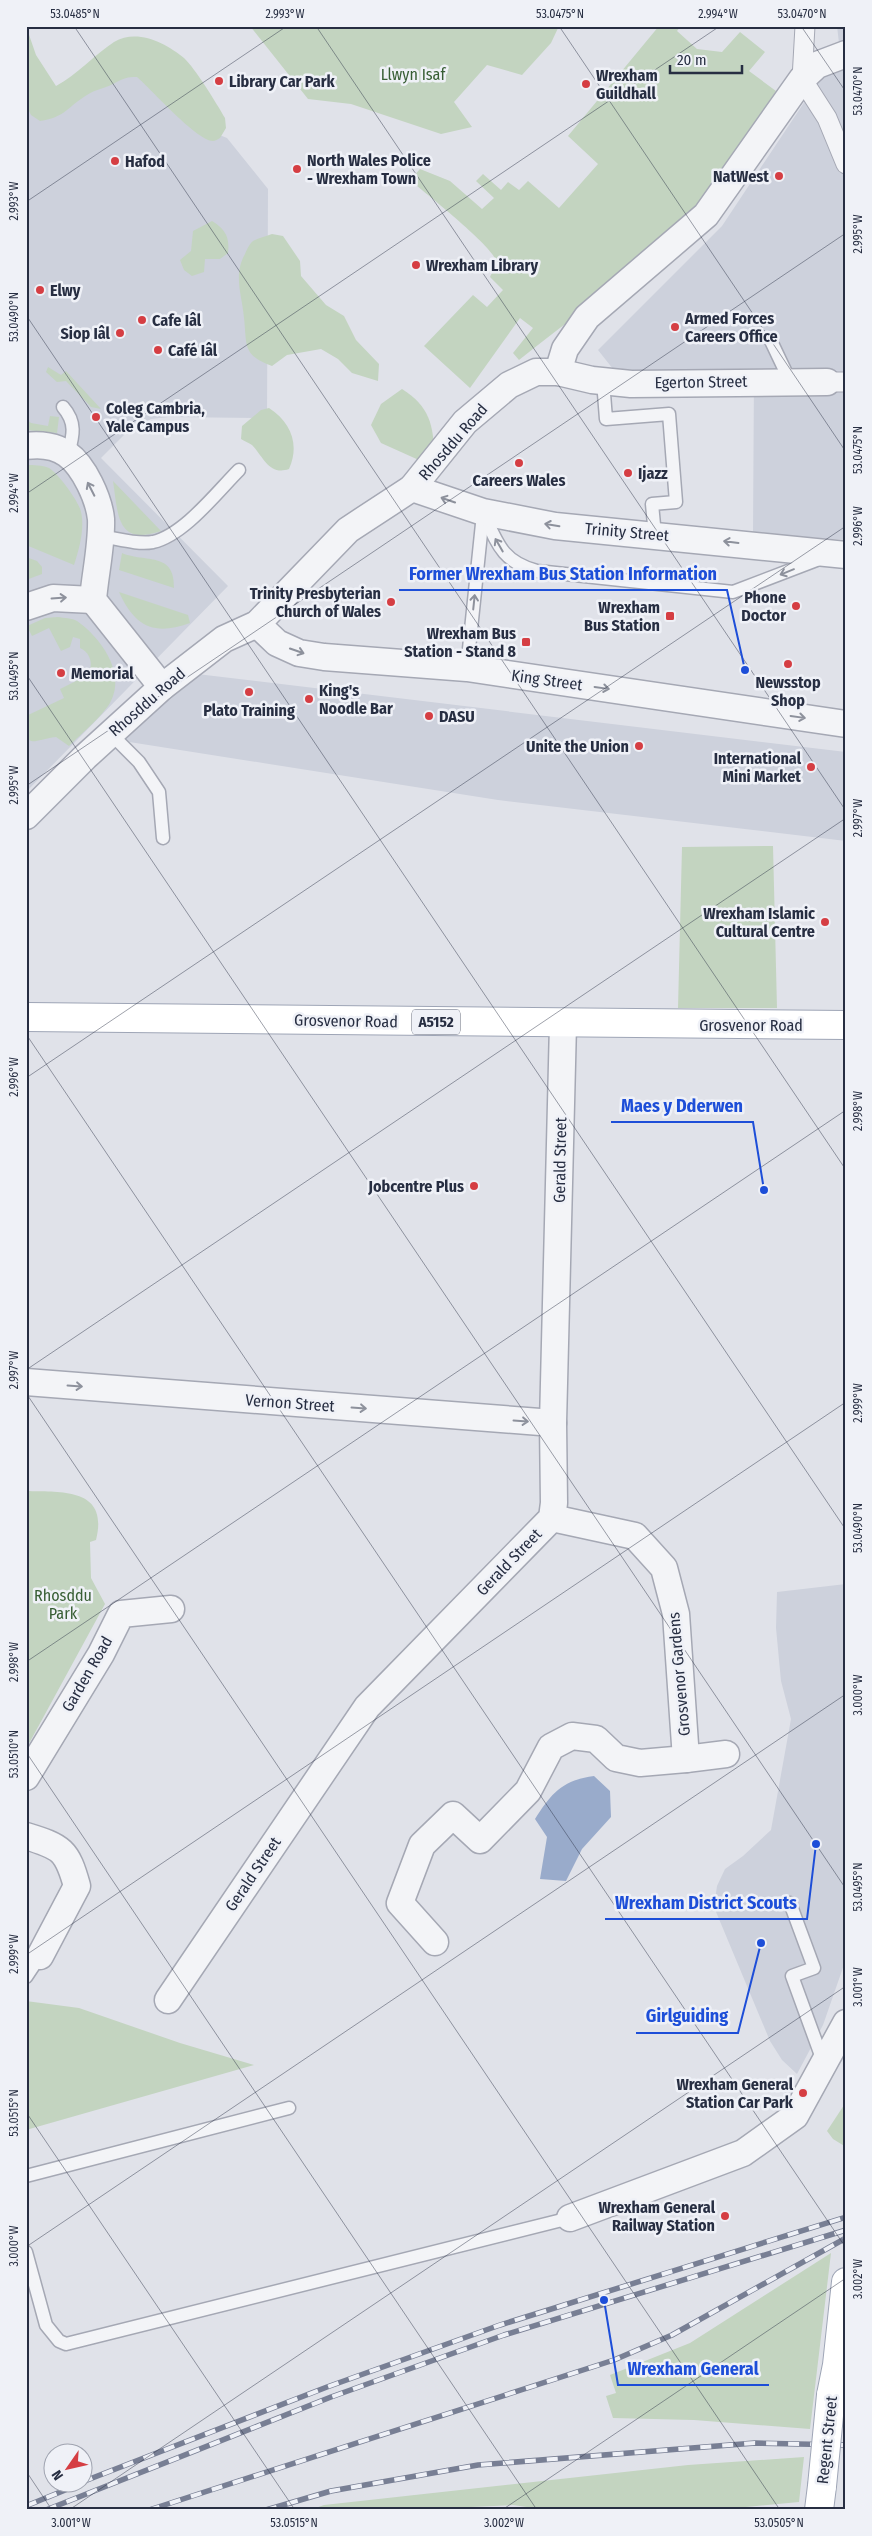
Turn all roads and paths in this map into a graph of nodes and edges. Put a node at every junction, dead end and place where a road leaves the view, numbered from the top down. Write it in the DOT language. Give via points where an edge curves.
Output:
graph roads {
  1 [pos="805,26"];
  2 [pos="846,54"];
  3 [pos="802,79"];
  4 [pos="846,164"];
  5 [pos="771,342"];
  6 [pos="558,372"];
  7 [pos="603,381"];
  8 [pos="790,382"];
  9 [pos="836,382"];
  10 [pos="62,407"];
  11 [pos="26,446"];
  12 [pos="68,455"];
  13 [pos="239,470"];
  14 [pos="412,488"];
  15 [pos="483,512"];
  16 [pos="655,535"];
  17 [pos="99,536"];
  18 [pos="839,555"];
  19 [pos="93,600"];
  20 [pos="26,607"];
  21 [pos="257,624"];
  22 [pos="467,668"];
  23 [pos="162,687"];
  24 [pos="846,724"];
  25 [pos="110,734"];
  26 [pos="26,816"];
  27 [pos="163,838"];
  28 [pos="26,1017"];
  29 [pos="563,1024"];
  30 [pos="846,1026"];
  31 [pos="26,1382"];
  32 [pos="553,1423"];
  33 [pos="552,1518"];
  34 [pos="171,1609"];
  35 [pos="726,1754"];
  36 [pos="686,1759"];
  37 [pos="26,1777"];
  38 [pos="26,1836"];
  39 [pos="790,1903"];
  40 [pos="435,1942"];
  41 [pos="33,1966"];
  42 [pos="168,2000"];
  43 [pos="846,2023"];
  44 [pos="824,2063"];
  45 [pos="289,2108"];
  46 [pos="26,2176"];
  47 [pos="570,2218"];
  48 [pos="26,2252"];
  49 [pos="845,2291"];
  50 [pos="841,2365"];
  51 [pos="821,2498"];
  1 -- 3 [label="street"];
  2 -- 3 [label="street" via="818,65"];
  3 -- 4 [label="street" via="826,118"];
  3 -- 6 [label="street" via="706,215 587,317 565,349"];
  5 -- 8 [label="lane"];
  6 -- 7 [label="street, Egerton Street"];
  6 -- 14 [label="street, Rhosddu Road" via="536,372 509,385 465,422"];
  7 -- 8 [label="street, Egerton Street" via="632,384"];
  7 -- 16 [label="lane" via="606,419 669,414 676,502 652,504"];
  8 -- 9 [label="street, Egerton Street"];
  10 -- 12 [label="lane" via="69,415 74,430"];
  11 -- 12 [label="street" via="55,448"];
  17 -- 12 [label="street, one-way" via="98,502"];
  13 -- 17 [label="lane" via="170,535 153,542 139,543"];
  15 -- 14 [label="street, Trinity Street, one-way"];
  14 -- 21 [label="street, Rhosddu Road" via="348,530"];
  16 -- 15 [label="street, Trinity Street, one-way" via="554,526"];
  18 -- 15 [label="lane, one-way" via="733,592 537,571 512,562 502,552"];
  22 -- 15 [label="lane, one-way"];
  18 -- 16 [label="street, Trinity Street, one-way"];
  17 -- 19 [label="street"];
  20 -- 19 [label="street, one-way" via="53,598"];
  19 -- 23 [label="street"];
  21 -- 22 [label="street, King Street, one-way" via="276,643 299,653"];
  21 -- 23 [label="street, Rhosddu Road" via="224,639"];
  22 -- 24 [label="street, King Street, one-way"];
  23 -- 25 [label="street, Rhosddu Road"];
  25 -- 26 [label="street, Rhosddu Road"];
  25 -- 27 [label="lane" via="139,762 159,792"];
  28 -- 29 [label="main road, Grosvenor Road / A5152"];
  29 -- 30 [label="main road, Grosvenor Road / A5152"];
  29 -- 32 [label="street, Gerald Street"];
  31 -- 32 [label="street, Vernon Street, one-way"];
  32 -- 33 [label="street, Gerald Street"];
  33 -- 36 [label="street, Grosvenor Gardens" via="635,1536 664,1568 676,1614"];
  33 -- 42 [label="street, Gerald Street" via="367,1707"];
  34 -- 37 [label="street, Garden Road" via="121,1614 101,1654"];
  35 -- 36 [label="street, Grosvenor Gardens"];
  36 -- 40 [label="street, Grosvenor Gardens" via="640,1763 616,1758 596,1739 572,1736 551,1746 528,1791 480,1840 453,1815 422,1845 400,1902"];
  38 -- 41 [label="street" via="54,1845 70,1860 77,1886"];
  39 -- 44 [label="lane" via="814,1968 792,1976"];
  43 -- 44 [label="street"];
  44 -- 47 [label="street" via="795,2116 743,2153"];
  45 -- 46 [label="lane"];
  47 -- 48 [label="lane" via="66,2344 46,2325"];
  49 -- 50 [label="main road, Regent Street"];
  50 -- 51 [label="main road, Regent Street, bridge" via="831,2395"];
}
